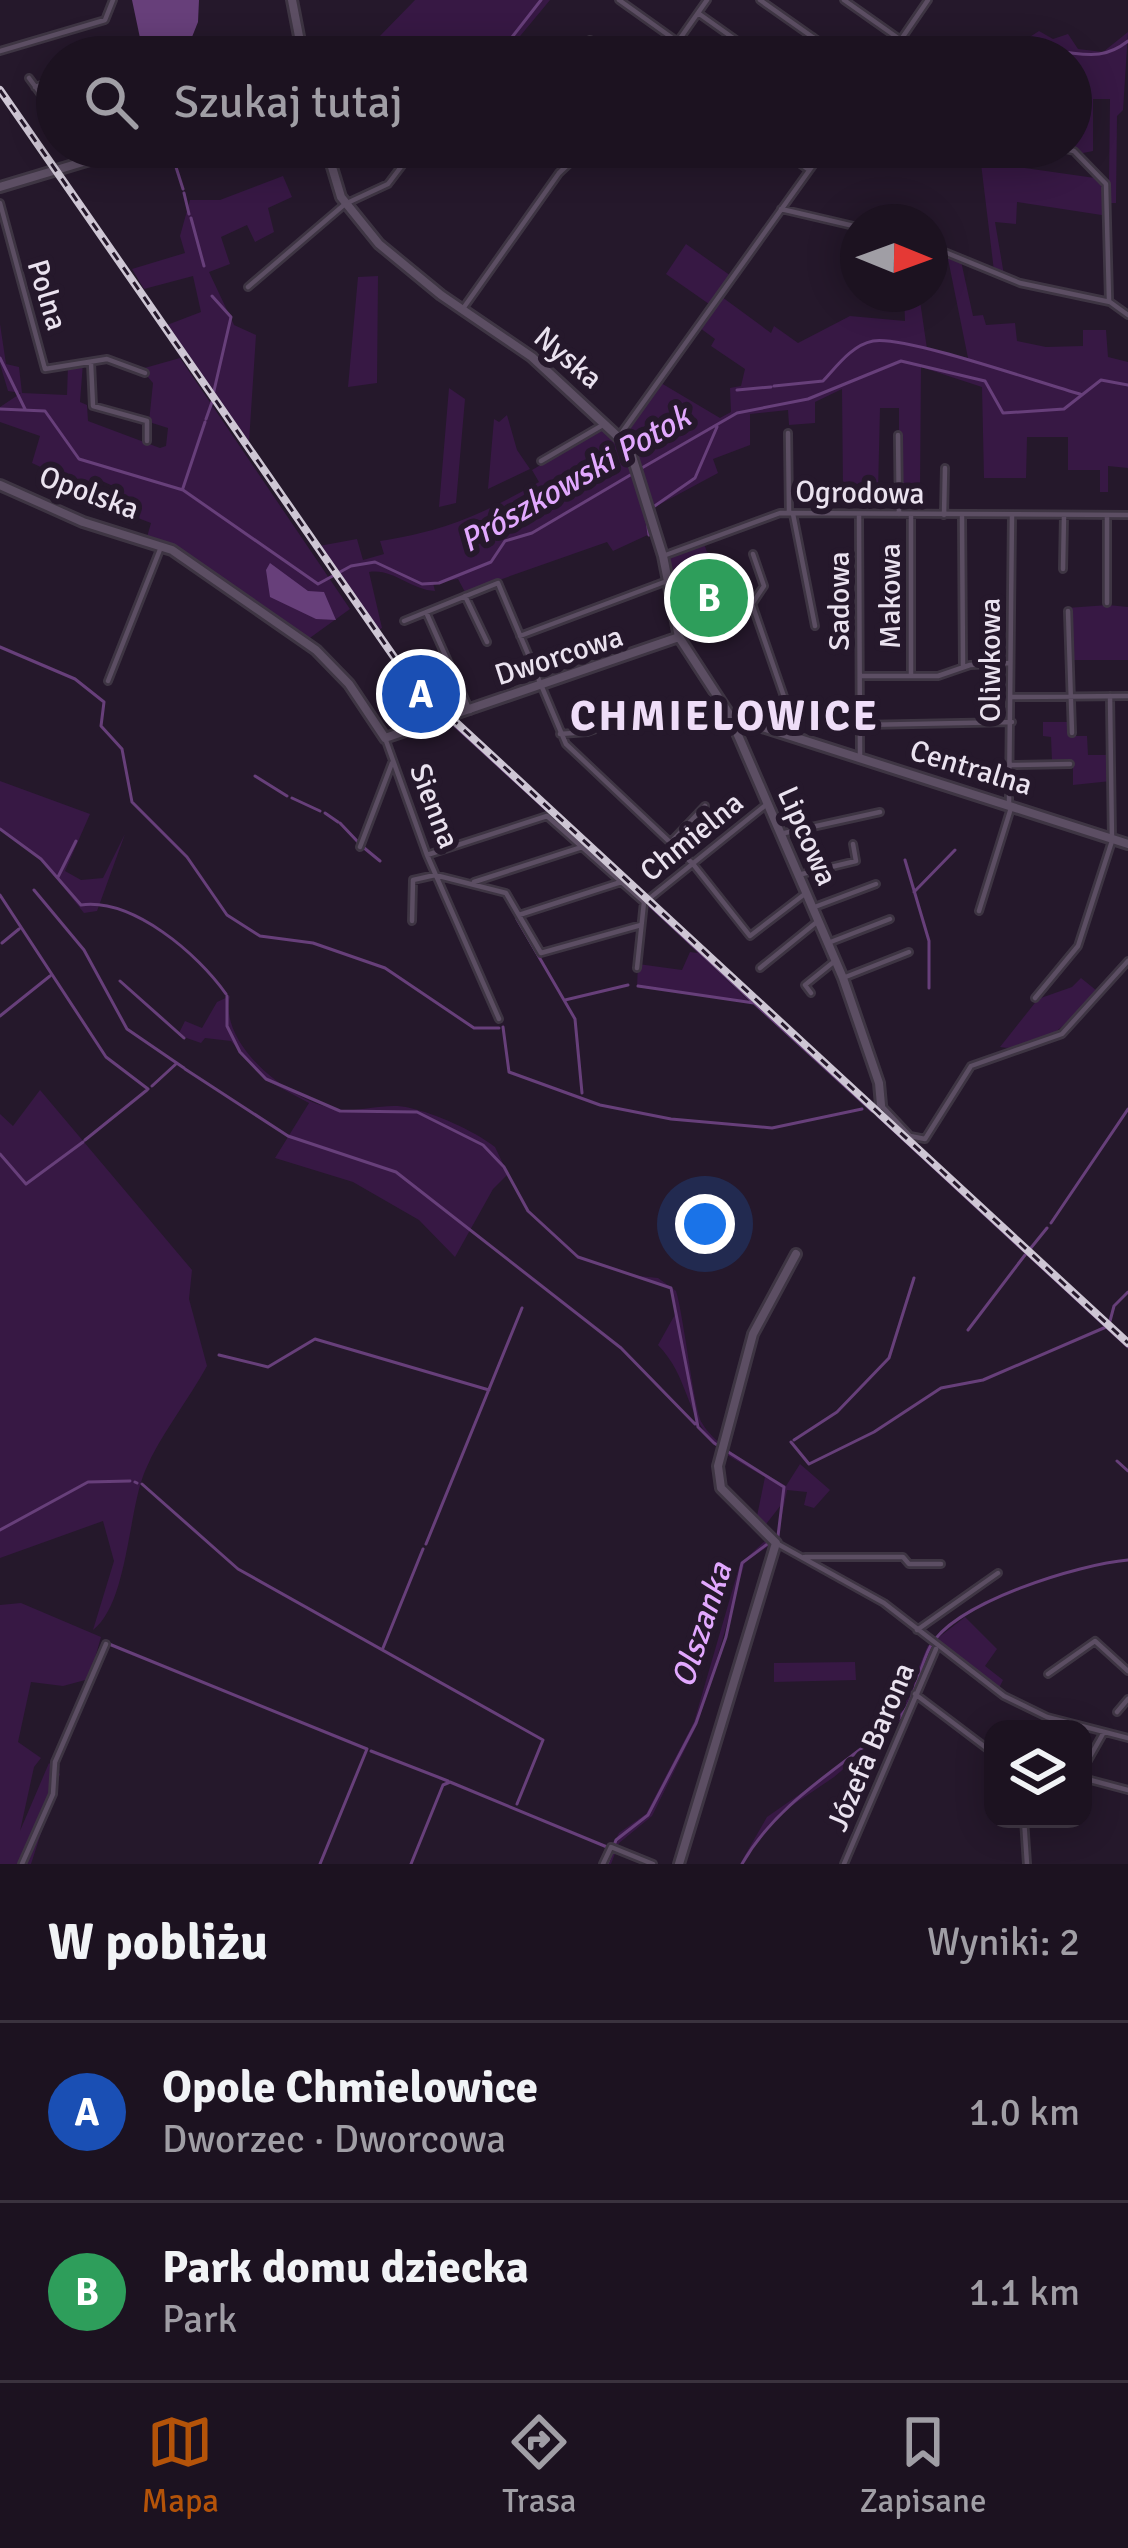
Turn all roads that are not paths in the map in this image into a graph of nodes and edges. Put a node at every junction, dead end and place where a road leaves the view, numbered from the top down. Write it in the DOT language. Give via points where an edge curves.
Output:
graph roads {
  1 [pos="112,0"];
  2 [pos="292,0"];
  3 [pos="619,0"];
  4 [pos="760,0"];
  5 [pos="844,0"];
  6 [pos="928,0"];
  7 [pos="705,1"];
  8 [pos="698,14"];
  9 [pos="52,36"];
  10 [pos="299,36"];
  11 [pos="670,36"];
  12 [pos="682,36"];
  13 [pos="730,36"];
  14 [pos="812,36"];
  15 [pos="896,36"];
  16 [pos="902,36"];
  17 [pos="36,41"];
  18 [pos="0,52"];
  19 [pos="29,78"];
  20 [pos="36,88"];
  21 [pos="62,168"];
  22 [pos="333,168"];
  23 [pos="400,168"];
  24 [pos="565,168"];
  25 [pos="806,168"];
  26 [pos="1091,168"];
  27 [pos="809,170"];
  28 [pos="0,187"];
  29 [pos="0,203"];
  30 [pos="345,204"];
  31 [pos="781,209"];
  32 [pos="840,223"];
  33 [pos="948,254"];
  34 [pos="248,287"];
  35 [pos="1109,302"];
  36 [pos="462,310"];
  37 [pos="1128,315"];
  38 [pos="91,360"];
  39 [pos="146,373"];
  40 [pos="606,422"];
  41 [pos="788,433"];
  42 [pos="620,435"];
  43 [pos="898,436"];
  44 [pos="147,441"];
  45 [pos="541,461"];
  46 [pos="945,468"];
  47 [pos="0,485"];
  48 [pos="791,513"];
  49 [pos="860,515"];
  50 [pos="898,515"];
  51 [pos="911,515"];
  52 [pos="944,515"];
  53 [pos="1012,515"];
  54 [pos="1064,515"];
  55 [pos="1107,515"];
  56 [pos="1128,515"];
  57 [pos="962,516"];
  58 [pos="162,545"];
  59 [pos="753,554"];
  60 [pos="663,556"];
  61 [pos="1063,569"];
  62 [pos="668,581"];
  63 [pos="466,596"];
  64 [pos="1107,603"];
  65 [pos="1068,610"];
  66 [pos="427,612"];
  67 [pos="404,621"];
  68 [pos="815,626"];
  69 [pos="293,632"];
  70 [pos="520,636"];
  71 [pos="679,637"];
  72 [pos="487,642"];
  73 [pos="1010,663"];
  74 [pos="963,667"];
  75 [pos="861,676"];
  76 [pos="910,676"];
  77 [pos="107,681"];
  78 [pos="541,687"];
  79 [pos="1110,696"];
  80 [pos="1128,696"];
  81 [pos="1012,697"];
  82 [pos="1069,697"];
  83 [pos="470,711"];
  84 [pos="631,717"];
  85 [pos="731,717"];
  86 [pos="1012,722"];
  87 [pos="860,725"];
  88 [pos="1072,733"];
  89 [pos="560,734"];
  90 [pos="385,739"];
  91 [pos="800,740"];
  92 [pos="860,758"];
  93 [pos="392,763"];
  94 [pos="1070,764"];
  95 [pos="1012,765"];
  96 [pos="767,804"];
  97 [pos="1010,805"];
  98 [pos="705,806"];
  99 [pos="880,812"];
  100 [pos="780,834"];
  101 [pos="1112,837"];
  102 [pos="670,843"];
  103 [pos="853,844"];
  104 [pos="1128,844"];
  105 [pos="360,847"];
  106 [pos="582,847"];
  107 [pos="427,855"];
  108 [pos="693,864"];
  109 [pos="435,875"];
  110 [pos="798,875"];
  111 [pos="621,882"];
  112 [pos="470,884"];
  113 [pos="876,884"];
  114 [pos="806,893"];
  115 [pos="644,902"];
  116 [pos="812,908"];
  117 [pos="979,911"];
  118 [pos="518,915"];
  119 [pos="890,920"];
  120 [pos="818,921"];
  121 [pos="412,922"];
  122 [pos="641,926"];
  123 [pos="828,943"];
  124 [pos="909,952"];
  125 [pos="836,960"];
  126 [pos="1128,961"];
  127 [pos="637,968"];
  128 [pos="760,968"];
  129 [pos="843,978"];
  130 [pos="811,993"];
  131 [pos="1035,998"];
  132 [pos="499,1019"];
  133 [pos="881,1105"];
  134 [pos="796,1254"];
  135 [pos="774,1540"];
  136 [pos="805,1558"];
  137 [pos="940,1564"];
  138 [pos="998,1574"];
  139 [pos="917,1630"];
  140 [pos="106,1644"];
  141 [pos="937,1648"];
  142 [pos="1128,1672"];
  143 [pos="1048,1674"];
  144 [pos="915,1694"];
  145 [pos="1128,1699"];
  146 [pos="1117,1712"];
  147 [pos="1057,1720"];
  148 [pos="1092,1729"];
  149 [pos="1105,1732"];
  150 [pos="1128,1738"];
  151 [pos="984,1747"];
  152 [pos="1092,1753"];
  153 [pos="1092,1780"];
  154 [pos="1128,1790"];
  155 [pos="1025,1828"];
  156 [pos="22,1864"];
  157 [pos="603,1864"];
  158 [pos="653,1864"];
  159 [pos="679,1864"];
  160 [pos="844,1864"];
  161 [pos="1027,1864"];
  1 -- 9 [label="street" via="105,20"];
  2 -- 10 [label="street"];
  3 -- 11 [label="street"];
  4 -- 14 [label="street"];
  5 -- 15 [label="street"];
  6 -- 16 [label="street"];
  7 -- 8 [label="street"];
  8 -- 12 [label="street"];
  8 -- 13 [label="street"];
  17 -- 18 [label="street"];
  19 -- 20 [label="street"];
  21 -- 28 [label="street"];
  22 -- 30 [label="street"];
  23 -- 30 [label="street" via="388,184"];
  24 -- 36 [label="street"];
  25 -- 27 [label="street"];
  26 -- 35 [label="street" via="1106,184"];
  27 -- 31 [label="street"];
  29 -- 38 [label="street, Polna" via="45,369"];
  30 -- 34 [label="street"];
  30 -- 36 [label="street, Nyska" via="391,255"];
  31 -- 32 [label="street"];
  31 -- 42 [label="street"];
  33 -- 35 [label="street" via="1020,284"];
  35 -- 37 [label="street"];
  36 -- 40 [label="street, Nyska"];
  38 -- 39 [label="street, Polna"];
  38 -- 44 [label="street" via="93,406 147,421"];
  40 -- 42 [label="street, Nyska"];
  40 -- 45 [label="street"];
  41 -- 48 [label="street"];
  42 -- 60 [label="street, Nyska" via="639,469"];
  43 -- 50 [label="street"];
  46 -- 52 [label="street"];
  47 -- 58 [label="street, Opolska"];
  48 -- 49 [label="street, Ogrodowa"];
  48 -- 60 [label="street, Ogrodowa"];
  48 -- 68 [label="street"];
  49 -- 50 [label="street, Ogrodowa"];
  49 -- 75 [label="street, Sadowa"];
  50 -- 51 [label="street, Ogrodowa"];
  51 -- 52 [label="street, Ogrodowa"];
  51 -- 76 [label="street, Makowa"];
  52 -- 57 [label="street, Ogrodowa"];
  53 -- 54 [label="street, Ogrodowa"];
  53 -- 57 [label="street, Ogrodowa"];
  53 -- 73 [label="street, Oliwkowa"];
  54 -- 55 [label="street, Ogrodowa"];
  54 -- 61 [label="street"];
  55 -- 56 [label="street, Ogrodowa"];
  55 -- 64 [label="street"];
  57 -- 74 [label="street"];
  58 -- 69 [label="street, Opolska"];
  58 -- 77 [label="street, Opolska"];
  59 -- 91 [label="street" via="764,586 752,604"];
  60 -- 62 [label="street, Nyska"];
  62 -- 70 [label="street"];
  62 -- 71 [label="street, Nyska"];
  63 -- 66 [label="street"];
  63 -- 70 [label="street" via="498,584"];
  63 -- 72 [label="street"];
  65 -- 82 [label="street"];
  66 -- 67 [label="street"];
  66 -- 83 [label="street"];
  69 -- 90 [label="street, Sienna" via="349,684"];
  70 -- 78 [label="street"];
  71 -- 78 [label="street, Dworcowa"];
  71 -- 85 [label="street, Nyska"];
  73 -- 74 [label="street"];
  73 -- 81 [label="street, Oliwkowa"];
  74 -- 76 [label="street"];
  75 -- 76 [label="street"];
  75 -- 87 [label="street, Sadowa"];
  78 -- 83 [label="street, Dworcowa"];
  78 -- 89 [label="street"];
  79 -- 80 [label="street"];
  79 -- 82 [label="street"];
  79 -- 101 [label="street"];
  81 -- 82 [label="street"];
  81 -- 86 [label="street, Oliwkowa"];
  82 -- 88 [label="street"];
  83 -- 90 [label="street, Dworcowa"];
  84 -- 89 [label="street"];
  85 -- 91 [label="street, Centralna"];
  85 -- 96 [label="street, Lipcowa"];
  86 -- 87 [label="street"];
  86 -- 95 [label="street, Oliwkowa"];
  87 -- 92 [label="street, Sadowa"];
  89 -- 102 [label="street"];
  90 -- 93 [label="street, Sienna"];
  91 -- 92 [label="street, Centralna"];
  92 -- 97 [label="street, Centralna"];
  93 -- 105 [label="street"];
  93 -- 107 [label="street, Sienna"];
  94 -- 95 [label="street"];
  95 -- 97 [label="street, Oliwkowa"];
  96 -- 100 [label="street, Lipcowa"];
  96 -- 108 [label="street, Chmielna"];
  97 -- 101 [label="street, Centralna"];
  97 -- 117 [label="street, Oliwkowa"];
  98 -- 102 [label="street"];
  99 -- 100 [label="street"];
  100 -- 110 [label="street, Lipcowa"];
  101 -- 104 [label="street, Centralna"];
  101 -- 131 [label="street" via="1078,946"];
  102 -- 108 [label="street"];
  103 -- 110 [label="street" via="856,861"];
  106 -- 107 [label="street" via="547,816"];
  106 -- 111 [label="street"];
  106 -- 112 [label="street"];
  107 -- 109 [label="street, Sienna"];
  108 -- 114 [label="street" via="751,935"];
  108 -- 115 [label="street, Chmielna"];
  109 -- 112 [label="street"];
  109 -- 121 [label="street" via="413,880"];
  109 -- 132 [label="street, Sienna"];
  110 -- 114 [label="street, Lipcowa"];
  111 -- 115 [label="street"];
  111 -- 118 [label="street"];
  112 -- 118 [label="street" via="506,893"];
  113 -- 116 [label="street, Lipcowa"];
  114 -- 116 [label="street, Lipcowa"];
  115 -- 122 [label="street"];
  116 -- 120 [label="street, Lipcowa"];
  118 -- 122 [label="street" via="542,953"];
  119 -- 123 [label="street"];
  120 -- 123 [label="street, Lipcowa"];
  120 -- 128 [label="street"];
  122 -- 127 [label="street"];
  123 -- 125 [label="street, Lipcowa"];
  124 -- 129 [label="street"];
  125 -- 129 [label="street, Lipcowa"];
  125 -- 130 [label="street" via="805,985"];
  126 -- 133 [label="street" via="1052,1040 971,1066 925,1139 915,1139"];
  129 -- 133 [label="street, Lipcowa"];
  134 -- 135 [label="street" via="753,1334 721,1454 722,1488"];
  135 -- 136 [label="street"];
  135 -- 159 [label="street"];
  136 -- 137 [label="street" via="903,1556 909,1564"];
  136 -- 139 [label="street"];
  138 -- 139 [label="street"];
  139 -- 141 [label="street"];
  140 -- 156 [label="street"];
  141 -- 144 [label="street, Józefa Barona"];
  141 -- 147 [label="street" via="990,1688"];
  142 -- 143 [label="street" via="1095,1641"];
  144 -- 151 [label="street"];
  144 -- 160 [label="street, Józefa Barona"];
  145 -- 146 [label="street"];
  148 -- 149 [label="street"];
  149 -- 150 [label="street"];
  149 -- 152 [label="street"];
  153 -- 154 [label="street"];
  155 -- 161 [label="street"];
  157 -- 158 [label="street" via="613,1848"];
}
